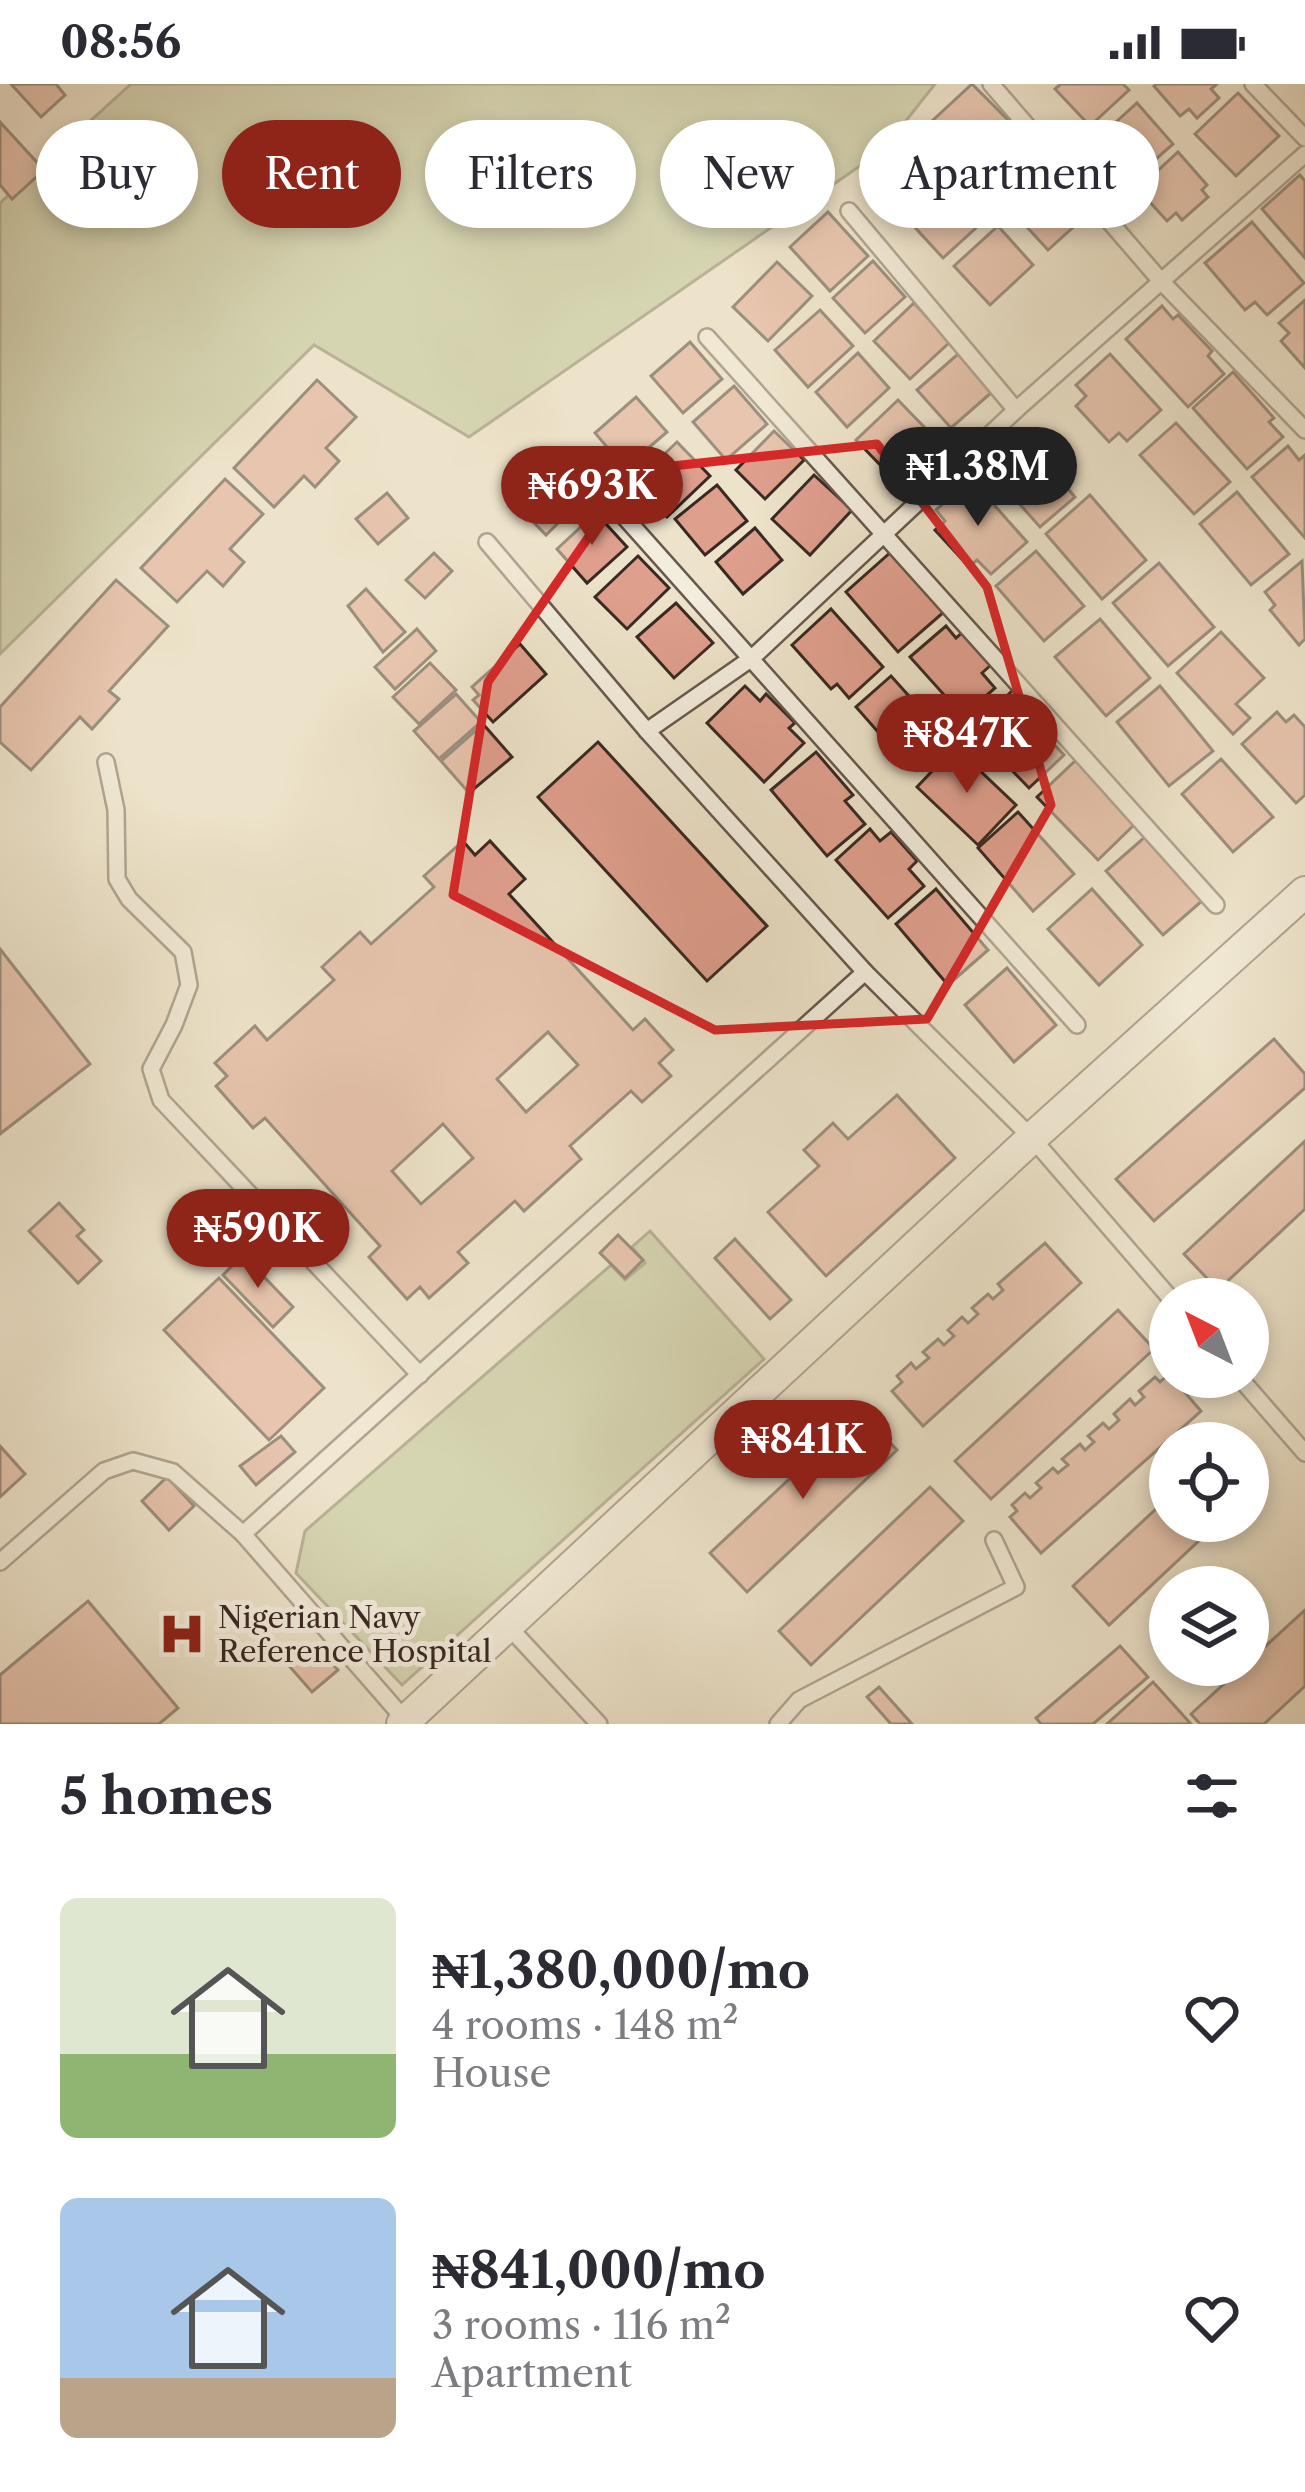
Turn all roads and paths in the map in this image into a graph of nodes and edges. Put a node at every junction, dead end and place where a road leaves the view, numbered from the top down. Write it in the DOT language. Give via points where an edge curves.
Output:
graph roads {
  1 [pos="991,84"];
  2 [pos="1253,84"];
  3 [pos="1305,138"];
  4 [pos="1305,154"];
  5 [pos="849,211"];
  6 [pos="1160,280"];
  7 [pos="707,337"];
  8 [pos="1016,410"];
  9 [pos="1305,430"];
  10 [pos="572,458"];
  11 [pos="886,534"];
  12 [pos="487,542"];
  13 [pos="752,658"];
  14 [pos="647,731"];
  15 [pos="106,762"];
  16 [pos="1305,892"];
  17 [pos="1216,905"];
  18 [pos="866,972"];
  19 [pos="1077,1025"];
  20 [pos="1032,1138"];
  21 [pos="1154,1278"];
  22 [pos="420,1375"];
  23 [pos="1257,1398"];
  24 [pos="1305,1453"];
  25 [pos="243,1534"];
  26 [pos="994,1540"];
  27 [pos="0,1562"];
  28 [pos="506,1624"];
  29 [pos="404,1722"];
  30 [pos="599,1724"];
  31 [pos="778,1724"];
  1 -- 6 [label="lane"];
  2 -- 3 [label="lane"];
  4 -- 6 [label="lane"];
  5 -- 8 [label="lane"];
  6 -- 8 [label="lane"];
  6 -- 9 [label="lane"];
  7 -- 11 [label="lane"];
  8 -- 11 [label="lane"];
  10 -- 13 [label="lane"];
  11 -- 13 [label="lane"];
  11 -- 17 [label="lane"];
  12 -- 14 [label="lane"];
  13 -- 14 [label="lane"];
  13 -- 19 [label="lane"];
  14 -- 18 [label="lane"];
  15 -- 22 [label="lane" via="117,879 183,952 189,985 151,1069 161,1100"];
  16 -- 20 [label="street"];
  18 -- 20 [label="lane"];
  18 -- 22 [label="lane"];
  20 -- 21 [label="lane"];
  20 -- 28 [label="street"];
  22 -- 25 [label="lane"];
  23 -- 24 [label="lane"];
  25 -- 27 [label="lane" via="173,1472 134,1461 104,1471"];
  25 -- 29 [label="lane"];
  26 -- 31 [label="lane" via="1016,1587 799,1700"];
  28 -- 29 [label="street"];
  28 -- 30 [label="lane"];
}
